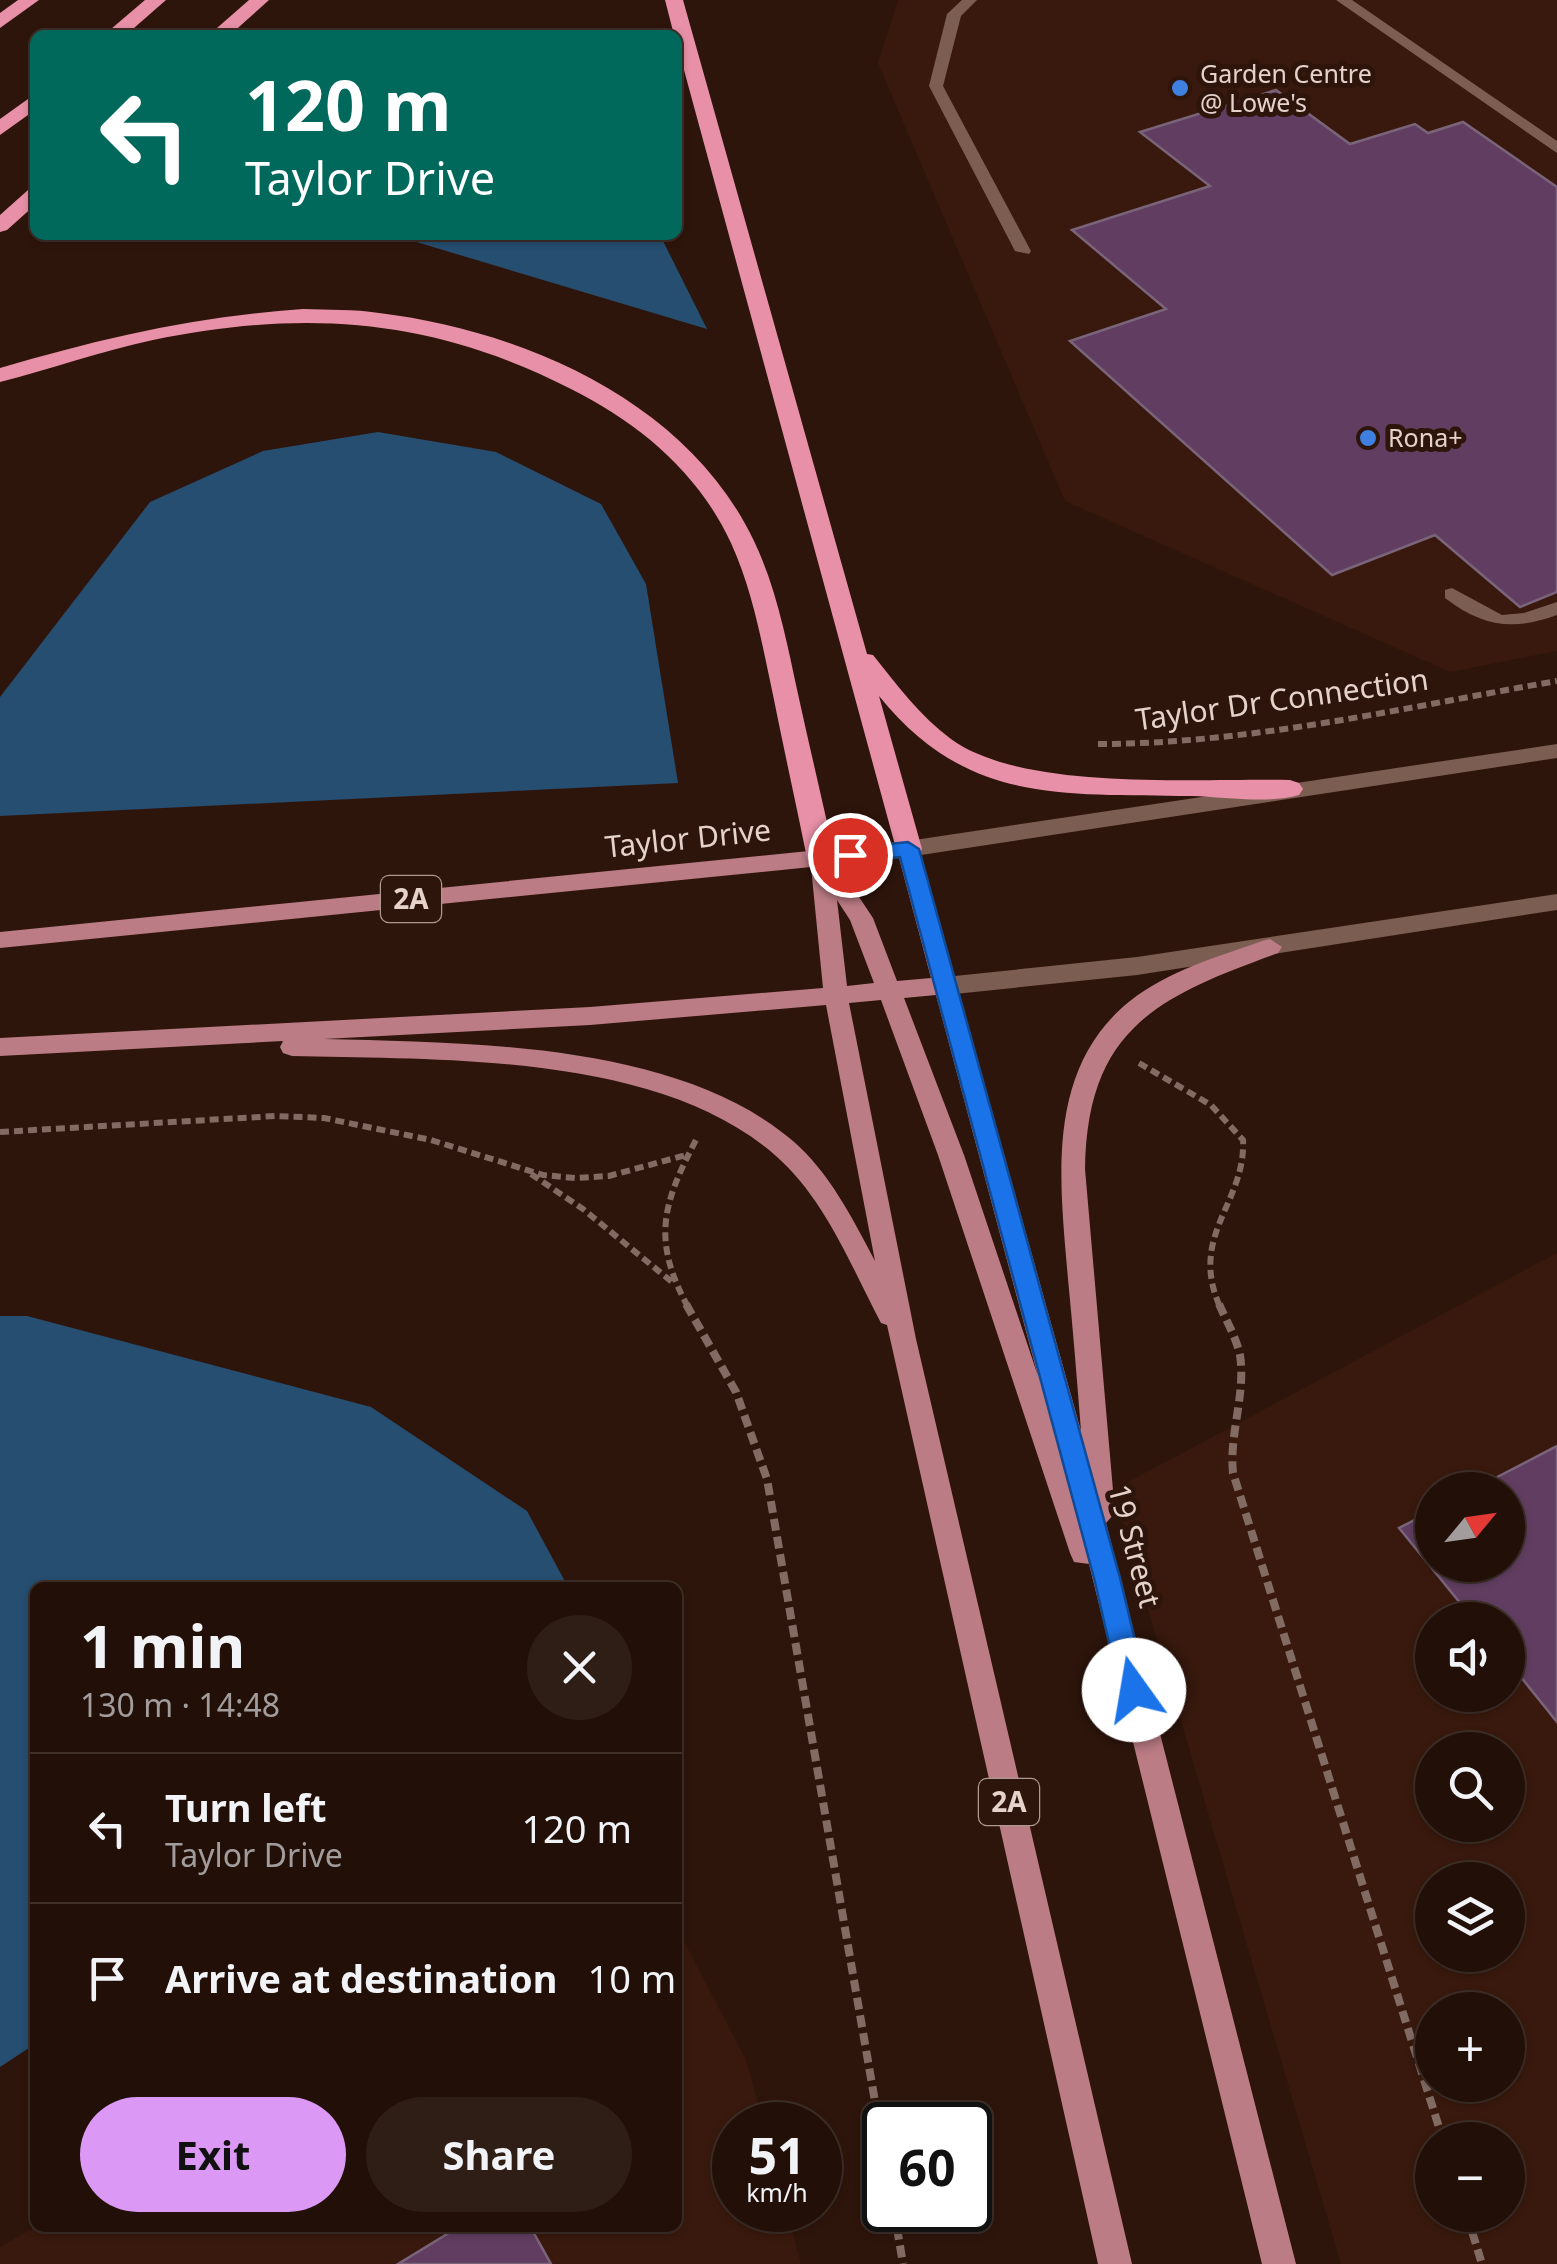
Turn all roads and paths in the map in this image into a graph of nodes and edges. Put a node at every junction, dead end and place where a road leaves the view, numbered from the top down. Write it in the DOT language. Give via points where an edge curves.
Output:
graph roads {
  1 [pos="30,0"];
  2 [pos="157,0"];
  3 [pos="260,0"];
  4 [pos="674,0"];
  5 [pos="970,0"];
  6 [pos="1344,0"];
  7 [pos="0,22"];
  8 [pos="120,30"];
  9 [pos="225,30"];
  10 [pos="30,104"];
  11 [pos="0,128"];
  12 [pos="1557,148"];
  13 [pos="30,199"];
  14 [pos="0,226"];
  15 [pos="1023,252"];
  16 [pos="0,375"];
  17 [pos="1452,594"];
  18 [pos="1557,608"];
  19 [pos="855,651"];
  20 [pos="1557,681"];
  21 [pos="1083,744"];
  22 [pos="1557,751"];
  23 [pos="1290,789"];
  24 [pos="908,849"];
  25 [pos="821,858"];
  26 [pos="1557,902"];
  27 [pos="0,940"];
  28 [pos="1270,947"];
  29 [pos="945,986"];
  30 [pos="889,990"];
  31 [pos="836,996"];
  32 [pos="132,1042"];
  33 [pos="0,1048"];
  34 [pos="1138,1062"];
  35 [pos="703,1128"];
  36 [pos="0,1132"];
  37 [pos="688,1154"];
  38 [pos="526,1171"];
  39 [pos="672,1283"];
  40 [pos="903,1339"];
  41 [pos="1107,1578"];
  42 [pos="1142,1728"];
  43 [pos="875,2102"];
  44 [pos="1437,2122"];
  45 [pos="898,2232"];
  46 [pos="1472,2232"];
  47 [pos="903,2264"];
  48 [pos="1115,2264"];
  49 [pos="1280,2264"];
  50 [pos="1482,2264"];
  1 -- 7 [label="highway"];
  2 -- 8 [label="highway"];
  3 -- 9 [label="highway"];
  4 -- 19 [label="highway"];
  5 -- 15 [label="lane" via="954,14 936,86"];
  6 -- 12 [label="lane"];
  10 -- 11 [label="highway"];
  13 -- 14 [label="highway"];
  16 -- 25 [label="highway" via="88,346 270,314 352,315 434,327 577,380 645,421 694,463 733,522 762,584"];
  17 -- 18 [label="lane" via="1482,616 1508,624"];
  19 -- 23 [label="highway" via="914,722 945,748 990,768 1049,784"];
  19 -- 24 [label="highway"];
  20 -- 21 [label="path, Taylor Dr Connection" via="1332,720 1149,744"];
  22 -- 23 [label="main road, Taylor Drive"];
  23 -- 24 [label="main road, Taylor Drive"];
  24 -- 25 [label="main road, Taylor Drive"];
  24 -- 29 [label="main road, 19 Street"];
  25 -- 27 [label="main road, Taylor Drive / 2A"];
  25 -- 30 [label="main road" via="860,918"];
  25 -- 31 [label="main road, 2A"];
  26 -- 28 [label="main road"];
  28 -- 29 [label="main road"];
  28 -- 41 [label="main road" via="1188,977 1140,1007 1102,1051 1081,1096 1074,1201"];
  29 -- 30 [label="main road"];
  29 -- 41 [label="main road, 19 Street"];
  30 -- 31 [label="main road"];
  30 -- 42 [label="main road"];
  31 -- 32 [label="main road"];
  31 -- 40 [label="main road, 2A"];
  32 -- 33 [label="main road"];
  32 -- 40 [label="main road" via="558,1065 642,1078 696,1095 784,1149 822,1192"];
  34 -- 44 [label="path" via="1224,1117 1242,1138 1246,1153 1207,1264 1239,1352 1229,1448 1233,1473"];
  35 -- 37 [label="path"];
  36 -- 38 [label="path" via="324,1118 431,1140"];
  37 -- 38 [label="path" via="608,1176"];
  37 -- 39 [label="path" via="674,1177 664,1218 662,1249"];
  38 -- 39 [label="path" via="583,1208"];
  39 -- 43 [label="path" via="741,1400 768,1479"];
  40 -- 48 [label="main road, 2A"];
  41 -- 42 [label="main road, 19 Street"];
  42 -- 49 [label="main road, 19 Street"];
  45 -- 47 [label="path"];
  46 -- 50 [label="path"];
}
